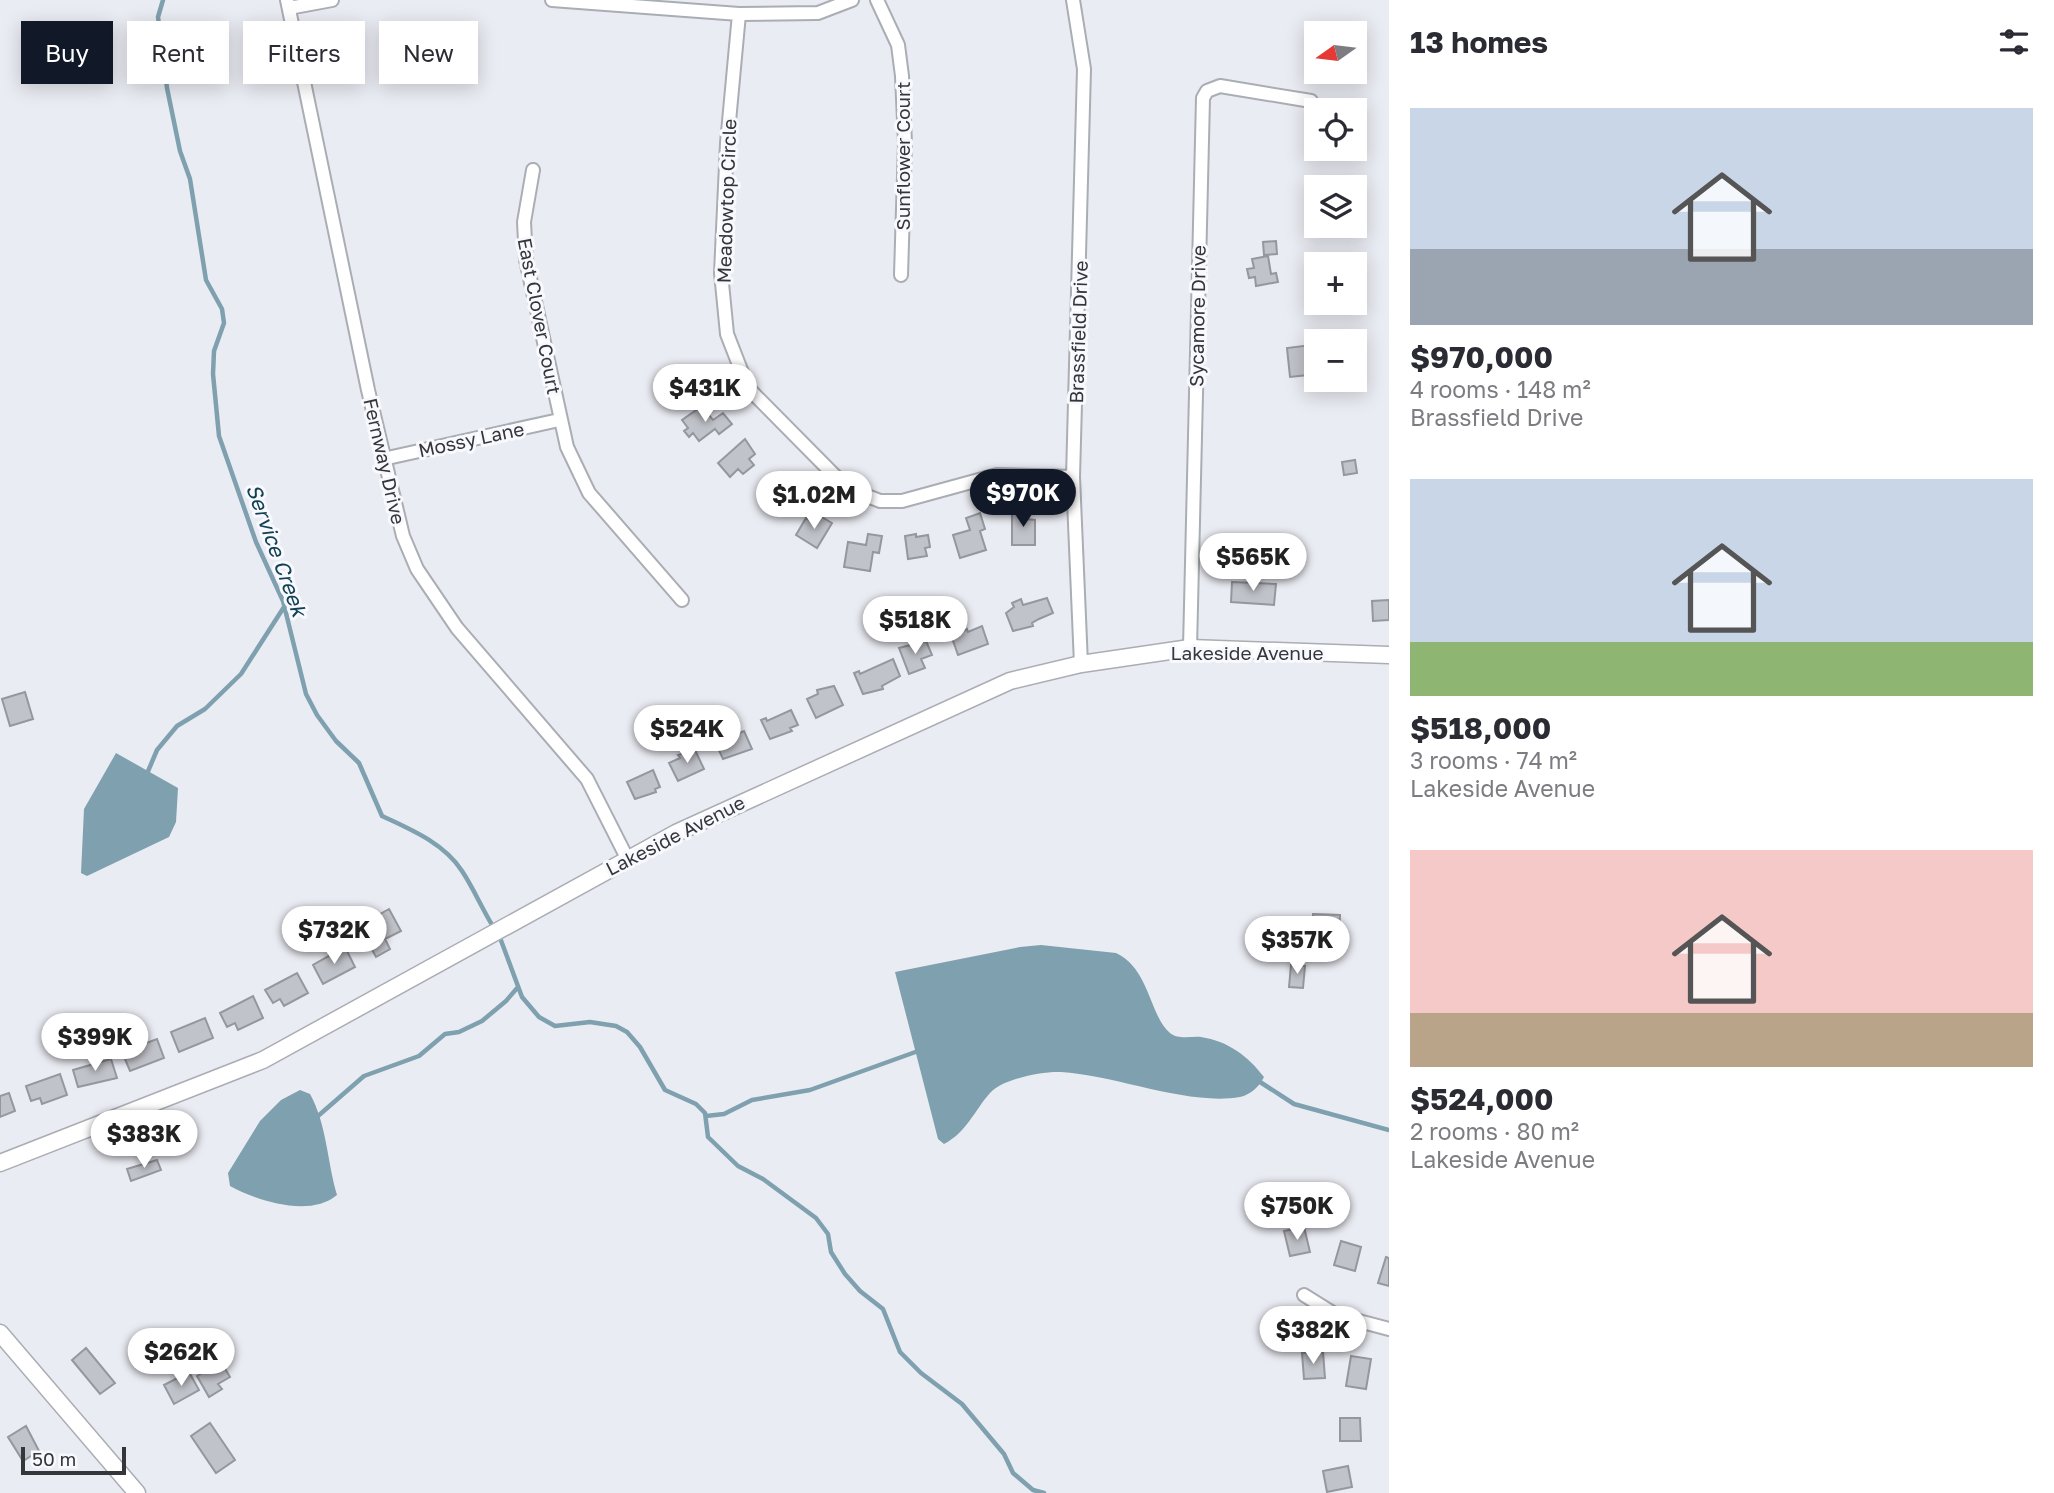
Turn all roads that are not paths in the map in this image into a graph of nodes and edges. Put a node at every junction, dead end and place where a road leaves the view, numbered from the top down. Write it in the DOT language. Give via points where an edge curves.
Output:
graph roads {
  1 [pos="332,0"];
  2 [pos="552,0"];
  3 [pos="852,0"];
  4 [pos="877,0"];
  5 [pos="1073,0"];
  6 [pos="288,4"];
  7 [pos="739,14"];
  8 [pos="1304,100"];
  9 [pos="533,170"];
  10 [pos="901,275"];
  11 [pos="559,420"];
  12 [pos="383,459"];
  13 [pos="1073,477"];
  14 [pos="682,600"];
  15 [pos="1190,648"];
  16 [pos="1389,655"];
  17 [pos="1081,664"];
  18 [pos="627,858"];
  19 [pos="0,1163"];
  20 [pos="1304,1294"];
  21 [pos="1389,1329"];
  22 [pos="0,1333"];
  23 [pos="137,1493"];
  1 -- 6 [label="street"];
  2 -- 7 [label="street"];
  3 -- 7 [label="street" via="818,13"];
  4 -- 10 [label="street, Sunflower Court" via="898,45 902,76"];
  5 -- 13 [label="street, Brassfield Drive" via="1084,69"];
  6 -- 12 [label="street, Fernway Drive"];
  7 -- 13 [label="street, Meadowtop Circle" via="721,273 727,334 748,388 847,488 880,501 902,501 997,475"];
  8 -- 15 [label="street, Sycamore Drive" via="1220,86 1202,98"];
  9 -- 11 [label="street, East Clover Court" via="524,222 526,260"];
  11 -- 12 [label="street, Mossy Lane"];
  11 -- 14 [label="street, East Clover Court" via="576,471 589,493"];
  12 -- 18 [label="street, Fernway Drive" via="403,536 436,599 578,766"];
  13 -- 17 [label="street, Brassfield Drive"];
  15 -- 16 [label="street, Lakeside Avenue"];
  15 -- 17 [label="street, Lakeside Avenue"];
  17 -- 18 [label="street, Lakeside Avenue" via="1034,674 964,700"];
  18 -- 19 [label="street, Lakeside Avenue" via="263,1059"];
  20 -- 21 [label="street" via="1336,1315"];
  22 -- 23 [label="street"];
}
